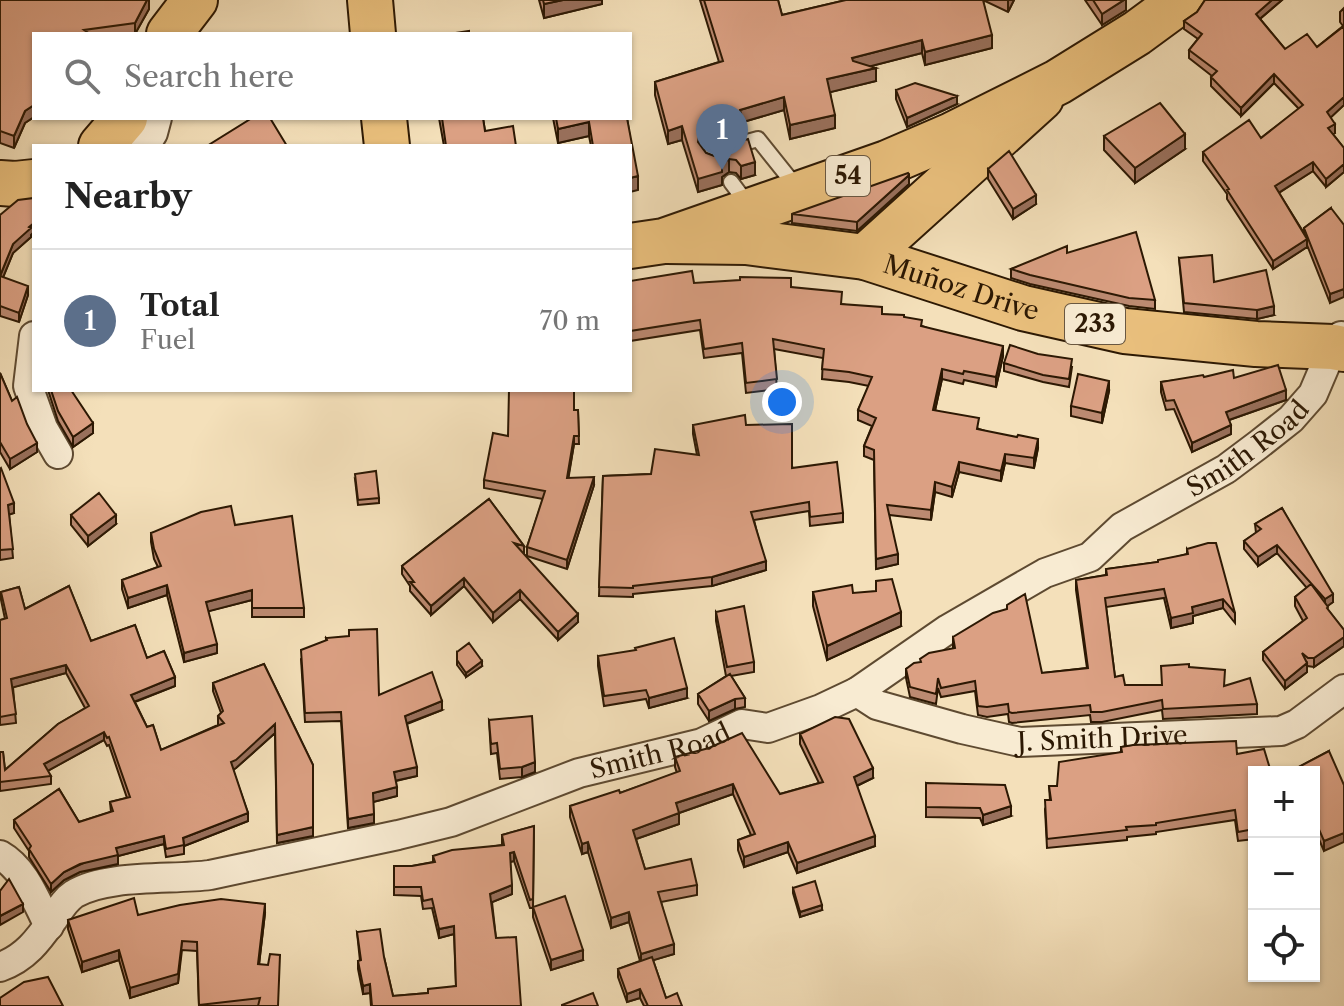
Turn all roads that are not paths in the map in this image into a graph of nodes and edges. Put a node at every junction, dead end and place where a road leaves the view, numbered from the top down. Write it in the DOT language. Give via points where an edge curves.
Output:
graph roads {
  1 [pos="195,0"];
  2 [pos="370,0"];
  3 [pos="1182,0"];
  4 [pos="171,32"];
  5 [pos="373,32"];
  6 [pos="1058,82"];
  7 [pos="123,120"];
  8 [pos="156,120"];
  9 [pos="384,120"];
  10 [pos="103,144"];
  11 [pos="146,144"];
  12 [pos="387,144"];
  13 [pos="713,159"];
  14 [pos="32,182"];
  15 [pos="0,183"];
  16 [pos="800,193"];
  17 [pos="647,243"];
  18 [pos="865,257"];
  19 [pos="1340,343"];
  20 [pos="32,353"];
  21 [pos="58,454"];
  22 [pos="1344,689"];
  23 [pos="857,692"];
  24 [pos="0,855"];
  25 [pos="49,926"];
  26 [pos="0,967"];
  1 -- 4 [label="main road"];
  2 -- 5 [label="main road"];
  3 -- 6 [label="main road, 54"];
  6 -- 16 [label="main road, 54" via="887,163"];
  6 -- 18 [label="main road, Muñoz Drive"];
  7 -- 10 [label="main road"];
  8 -- 11 [label="street"];
  9 -- 12 [label="main road"];
  13 -- 16 [label="lane" via="708,153 758,139"];
  14 -- 15 [label="main road"];
  16 -- 17 [label="main road, 54" via="741,196"];
  17 -- 18 [label="main road, Muñoz Drive / 233" via="746,242"];
  18 -- 19 [label="main road, Muñoz Drive / 233" via="1023,308 1125,331 1256,344"];
  19 -- 23 [label="street, Smith Road" via="1313,394 1291,419 1226,469 1122,527 1090,557 1045,573 960,622"];
  20 -- 21 [label="street" via="28,386"];
  22 -- 23 [label="street, J. Smith Drive" via="1281,731 1020,742 877,705"];
  23 -- 25 [label="street, Smith Road" via="768,728 742,724 702,743 579,773 438,825 210,875 90,887 65,901"];
  24 -- 25 [label="street" via="11,861 31,889"];
  25 -- 26 [label="street, Smith Road" via="25,955"];
}
